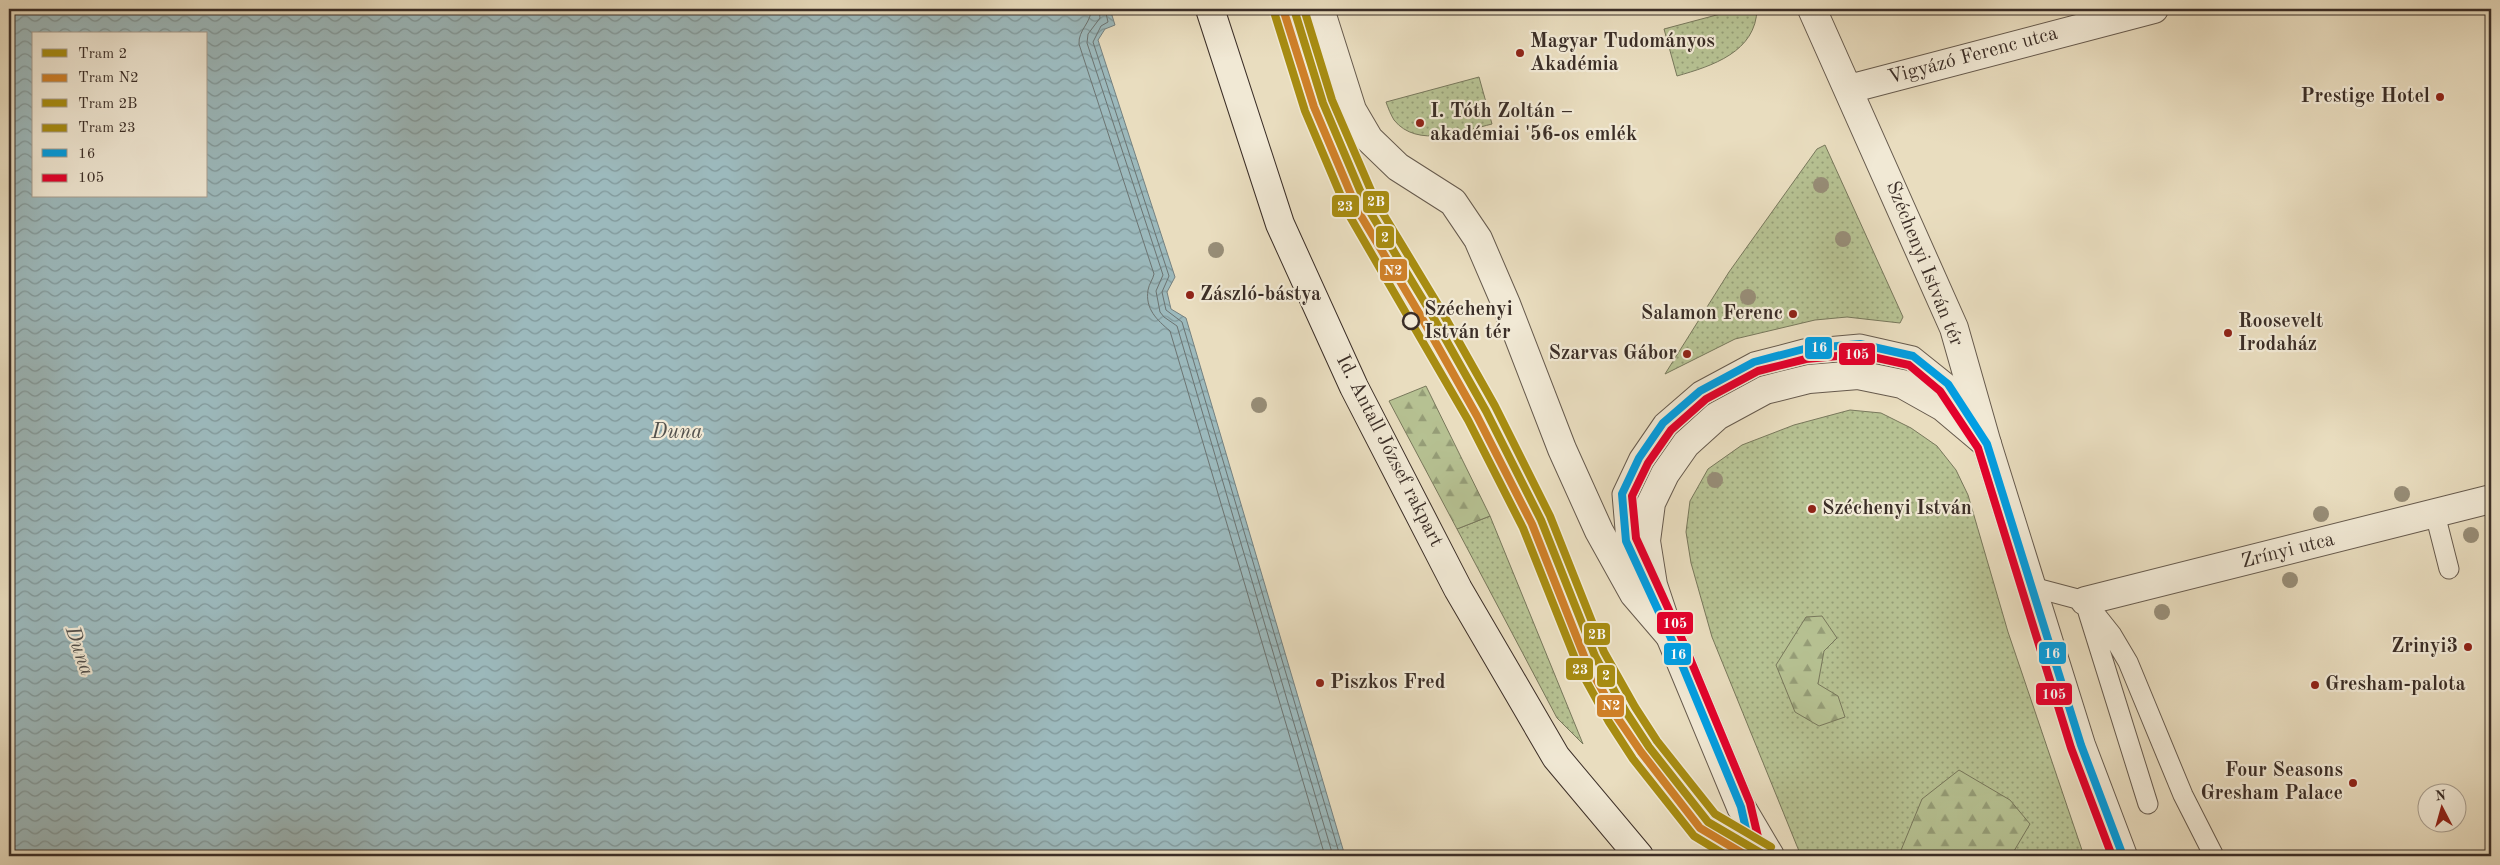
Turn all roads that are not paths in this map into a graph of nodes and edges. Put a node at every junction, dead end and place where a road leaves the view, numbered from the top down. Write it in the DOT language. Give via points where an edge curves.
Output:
graph roads {
  1 [pos="1210,9"];
  2 [pos="1320,9"];
  3 [pos="1812,9"];
  4 [pos="2154,9"];
  5 [pos="1849,89"];
  6 [pos="1987,444"];
  7 [pos="2491,500"];
  8 [pos="2435,514"];
  9 [pos="2449,568"];
  10 [pos="2032,587"];
  11 [pos="2085,601"];
  12 [pos="1670,636"];
  13 [pos="2148,804"];
  14 [pos="1742,807"];
  15 [pos="1640,856"];
  16 [pos="1752,856"];
  17 [pos="1770,856"];
  18 [pos="2123,856"];
  19 [pos="2214,856"];
  1 -- 15 [label="street, Id. Antall József rakpart" via="1280,224 1354,387 1458,589 1556,757"];
  2 -- 12 [label="street" via="1352,110 1369,139 1398,167 1453,202 1478,239 1562,450 1599,531 1634,594"];
  3 -- 5 [label="street, Széchenyi István tér"];
  4 -- 5 [label="street, Vigyázó Ferenc utca"];
  5 -- 6 [label="street, Széchenyi István tér" via="1954,328"];
  6 -- 10 [label="street, Széchenyi István tér"];
  6 -- 12 [label="street" via="1944,407 1902,384 1858,375 1809,378 1765,390 1717,416 1686,444 1665,474 1651,503 1646,542 1653,585"];
  7 -- 8 [label="street, Zrínyi utca"];
  8 -- 9 [label="lane"];
  8 -- 11 [label="street, Zrínyi utca"];
  10 -- 11 [label="lane"];
  10 -- 18 [label="street, Széchenyi István tér" via="2081,745"];
  11 -- 13 [label="lane"];
  11 -- 19 [label="lane" via="2128,662 2183,795"];
  12 -- 14 [label="street"];
  14 -- 16 [label="street"];
  14 -- 17 [label="street"];
}
